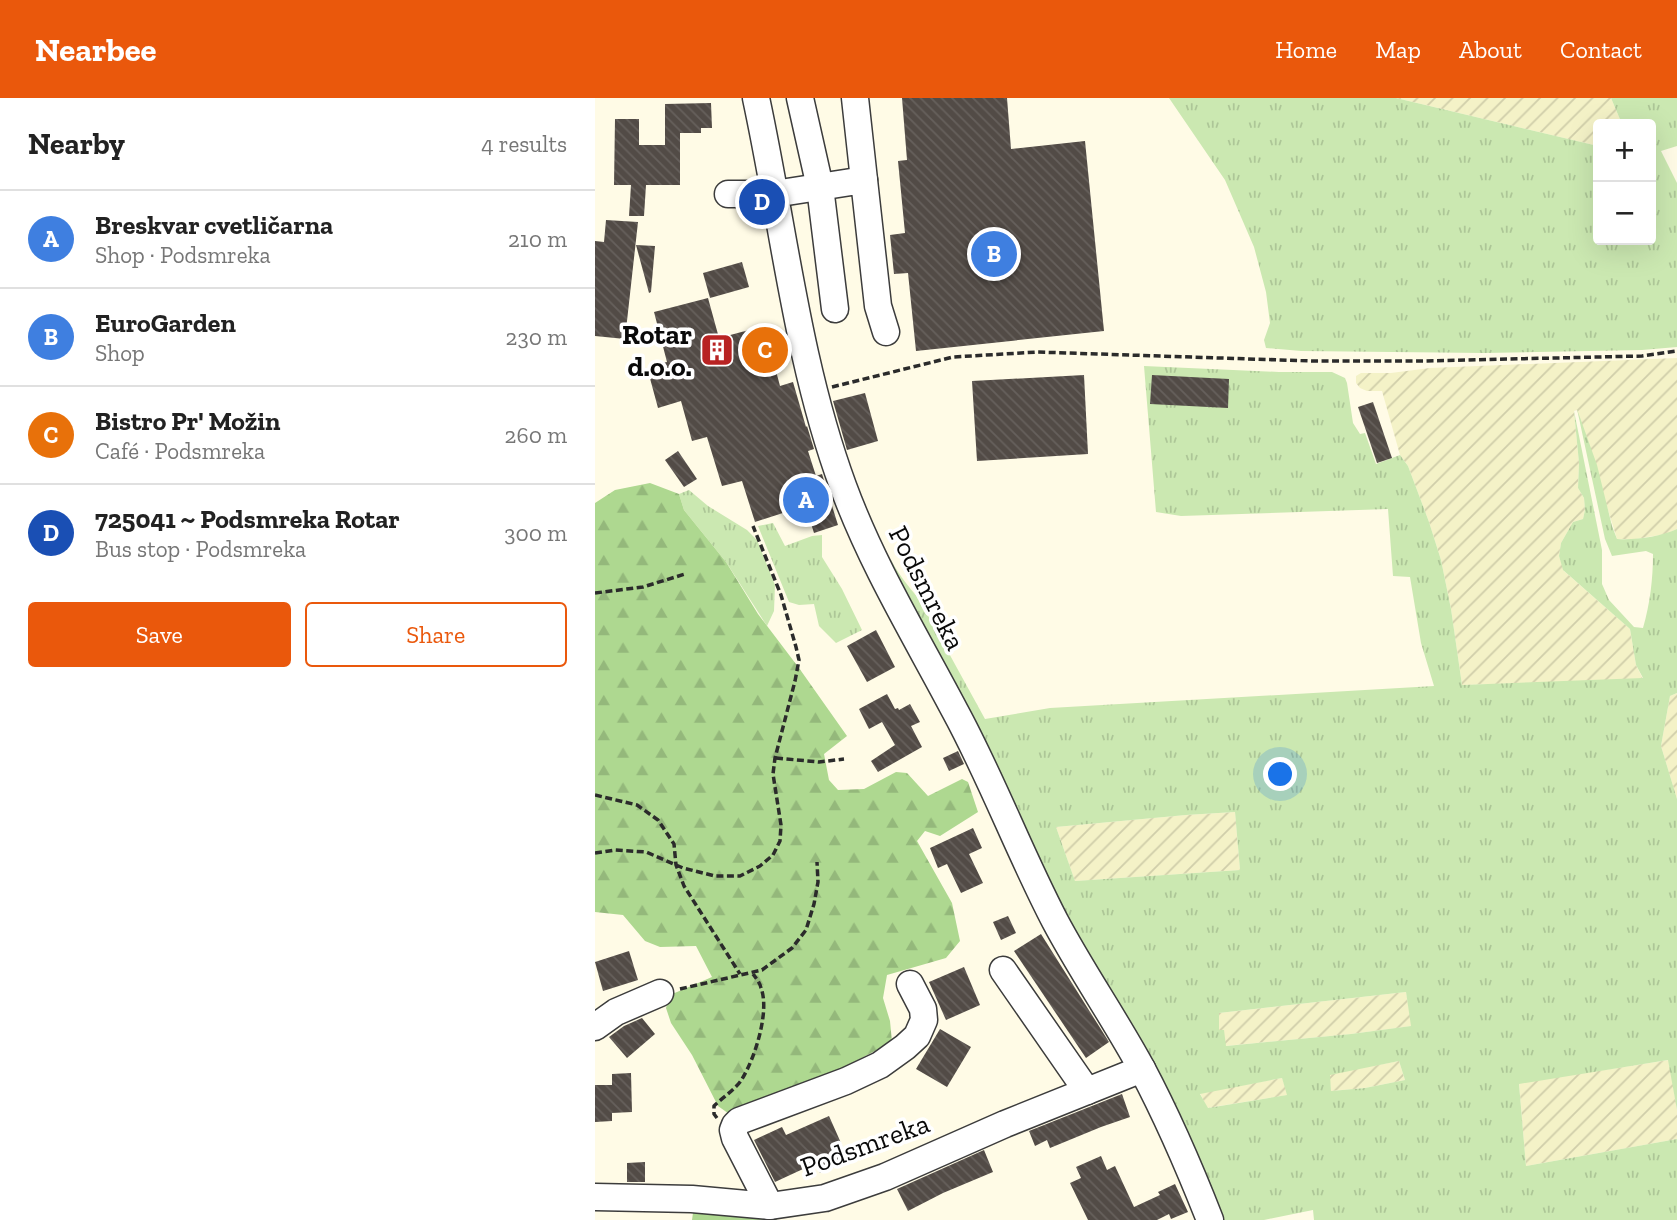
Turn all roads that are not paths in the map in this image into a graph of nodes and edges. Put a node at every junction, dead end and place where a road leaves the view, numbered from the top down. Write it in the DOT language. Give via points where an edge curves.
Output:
graph roads {
  1 [pos="746,98"];
  2 [pos="800,98"];
  3 [pos="855,98"];
  4 [pos="759,110"];
  5 [pos="864,180"];
  6 [pos="820,187"];
  7 [pos="728,194"];
  8 [pos="775,194"];
  9 [pos="835,309"];
  10 [pos="886,332"];
  11 [pos="1003,970"];
  12 [pos="909,984"];
  13 [pos="660,993"];
  14 [pos="595,1027"];
  15 [pos="1142,1069"];
  16 [pos="1087,1091"];
  17 [pos="595,1197"];
  18 [pos="770,1206"];
  19 [pos="1210,1220"];
  1 -- 4 [label="street, Podsmreka"];
  2 -- 6 [label="street"];
  3 -- 5 [label="street"];
  4 -- 8 [label="street, Podsmreka"];
  5 -- 6 [label="street"];
  5 -- 10 [label="street" via="878,306"];
  6 -- 8 [label="street"];
  6 -- 9 [label="street"];
  7 -- 8 [label="street"];
  8 -- 15 [label="street, Podsmreka" via="813,391 844,488 874,558 964,727 1029,872"];
  11 -- 16 [label="street"];
  12 -- 18 [label="street" via="924,1020 905,1046 880,1065 734,1125 735,1138"];
  13 -- 14 [label="street" via="616,1012"];
  15 -- 16 [label="street, Podsmreka"];
  15 -- 19 [label="street, Podsmreka"];
  16 -- 18 [label="street, Podsmreka" via="885,1177 825,1198"];
  17 -- 18 [label="street, Podsmreka"];
}
